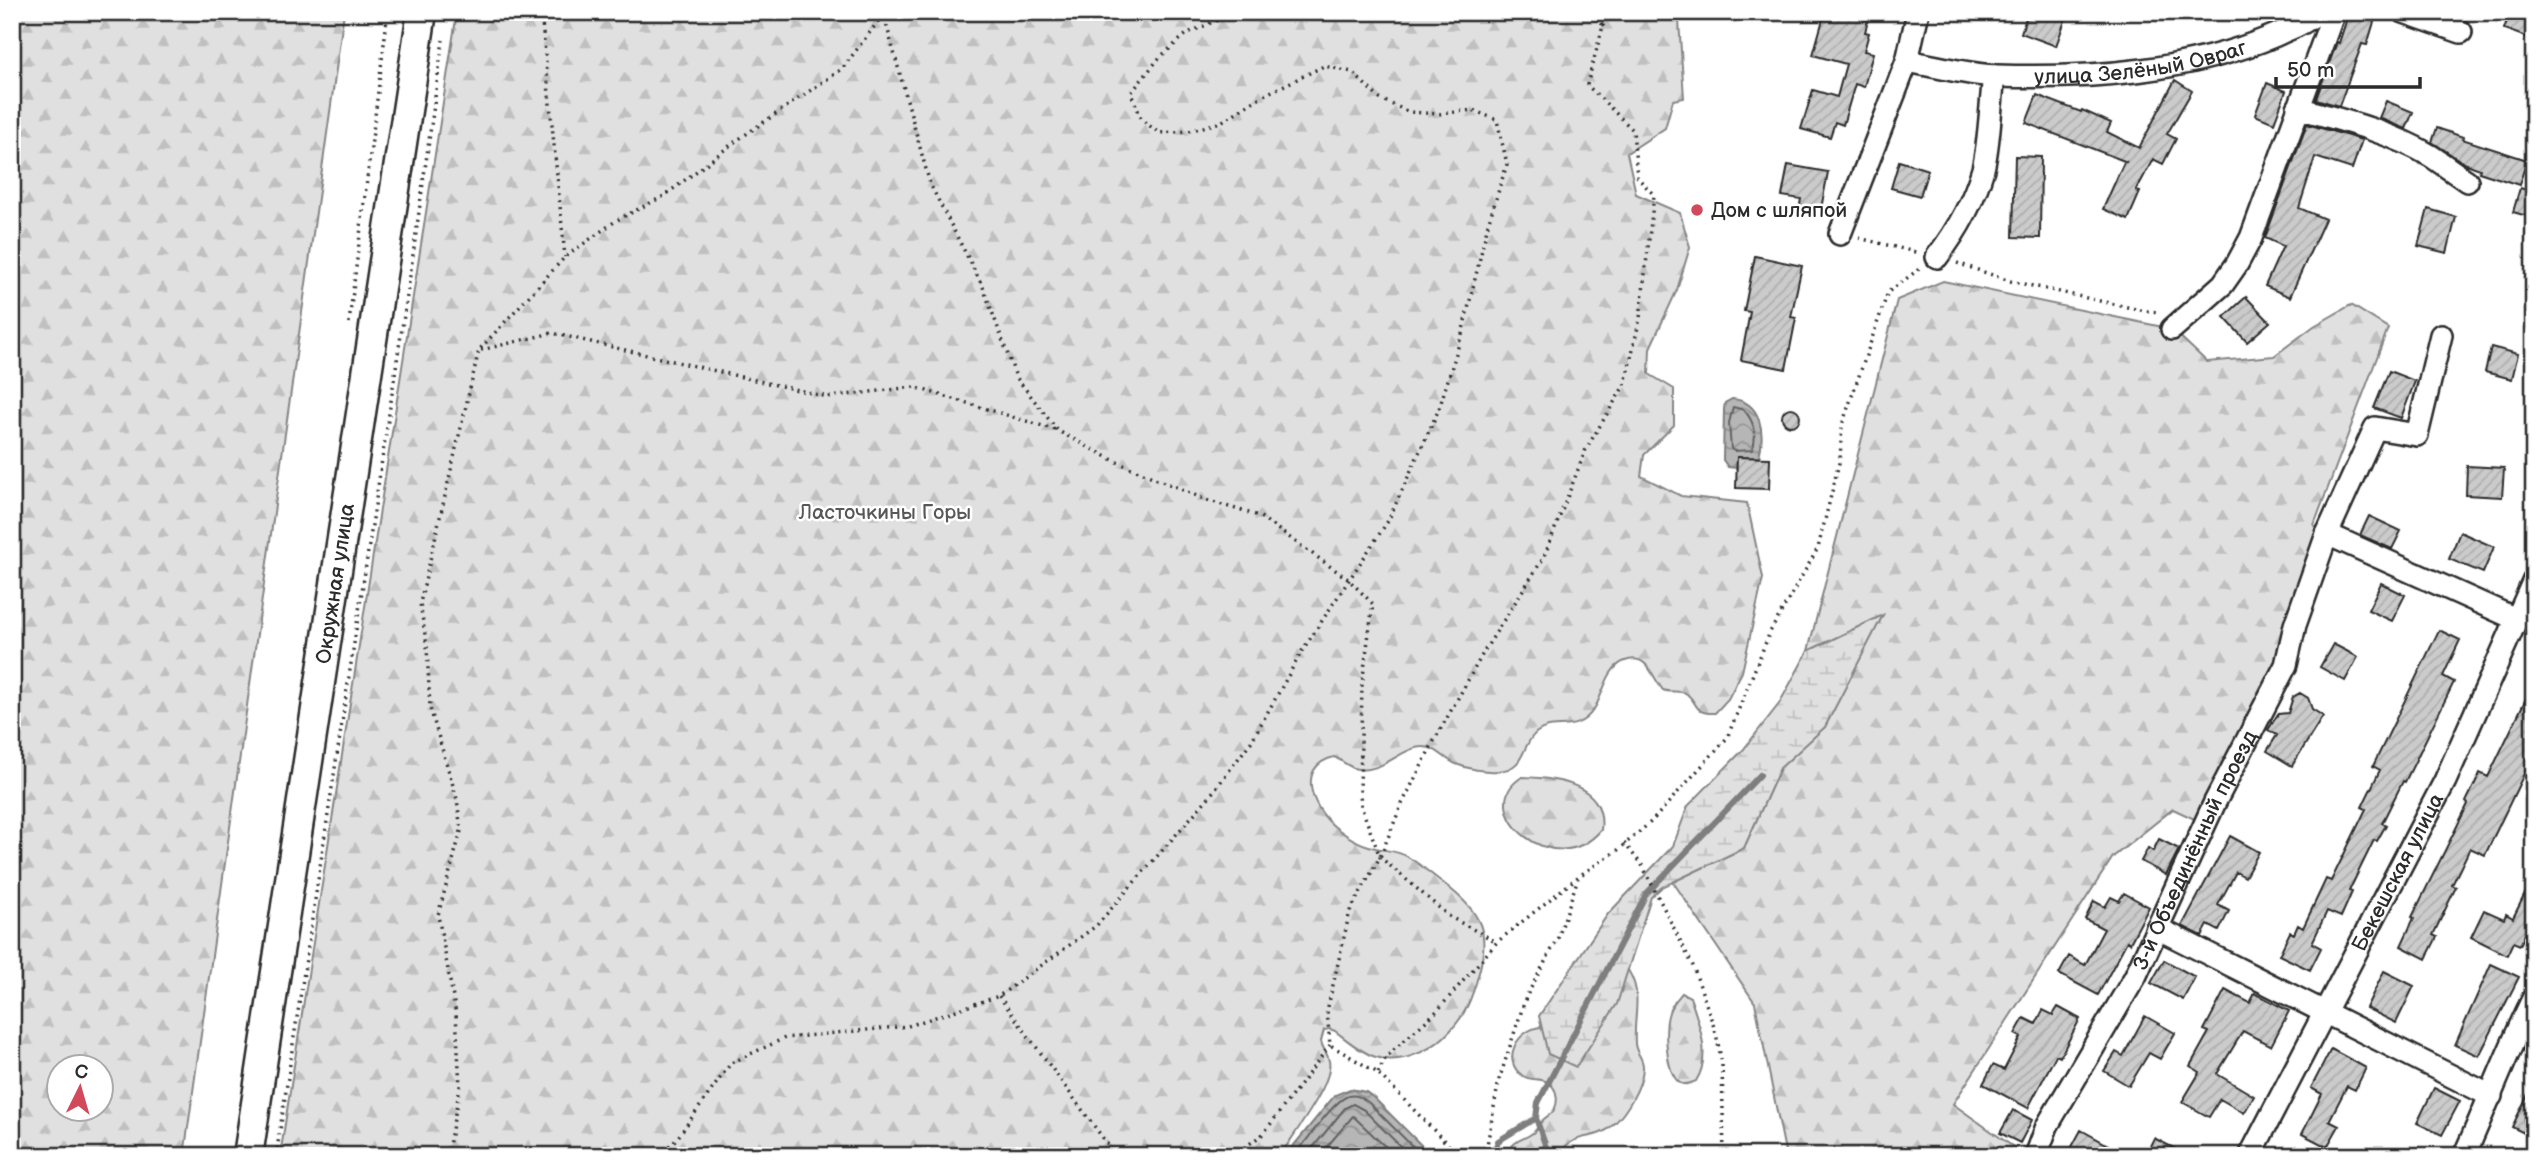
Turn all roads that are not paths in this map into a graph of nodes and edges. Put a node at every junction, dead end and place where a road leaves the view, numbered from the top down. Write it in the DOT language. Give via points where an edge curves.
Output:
graph roads {
  1 [pos="422,12"];
  2 [pos="1918,12"];
  3 [pos="2318,12"];
  4 [pos="2334,12"];
  5 [pos="2404,12"];
  6 [pos="2461,33"];
  7 [pos="1907,61"];
  8 [pos="1994,76"];
  9 [pos="2298,108"];
  10 [pos="2467,181"];
  11 [pos="1840,234"];
  12 [pos="1937,257"];
  13 [pos="2172,329"];
  14 [pos="2441,335"];
  15 [pos="2327,534"];
  16 [pos="2534,580"];
  17 [pos="2516,619"];
  18 [pos="2157,928"];
  19 [pos="2534,997"];
  20 [pos="2323,1011"];
  21 [pos="2491,1096"];
  22 [pos="248,1156"];
  23 [pos="2036,1156"];
  24 [pos="2250,1156"];
  25 [pos="2464,1156"];
  1 -- 22 [label="main road, Окружная улица"];
  2 -- 7 [label="street"];
  3 -- 8 [label="street, улица Зелёный Овраг" via="2265,40 2173,67 2086,75"];
  4 -- 9 [label="street"];
  5 -- 6 [label="street"];
  7 -- 8 [label="street, улица Зелёный Овраг"];
  7 -- 11 [label="street"];
  8 -- 12 [label="street" via="1983,168 1958,226"];
  9 -- 10 [label="street" via="2403,142"];
  9 -- 13 [label="street" via="2251,238 2223,284"];
  14 -- 15 [label="street" via="2417,435 2375,428"];
  15 -- 17 [label="street"];
  15 -- 18 [label="street, 3-й Объединённый проезд" via="2286,665"];
  16 -- 17 [label="street, Бекешская улица"];
  17 -- 20 [label="street, Бекешская улица" via="2445,781"];
  18 -- 20 [label="street"];
  18 -- 23 [label="street, 3-й Объединённый проезд" via="2135,977 2046,1126"];
  19 -- 21 [label="street"];
  20 -- 21 [label="street"];
  20 -- 24 [label="street, Бекешская улица"];
  21 -- 25 [label="street"];
}
